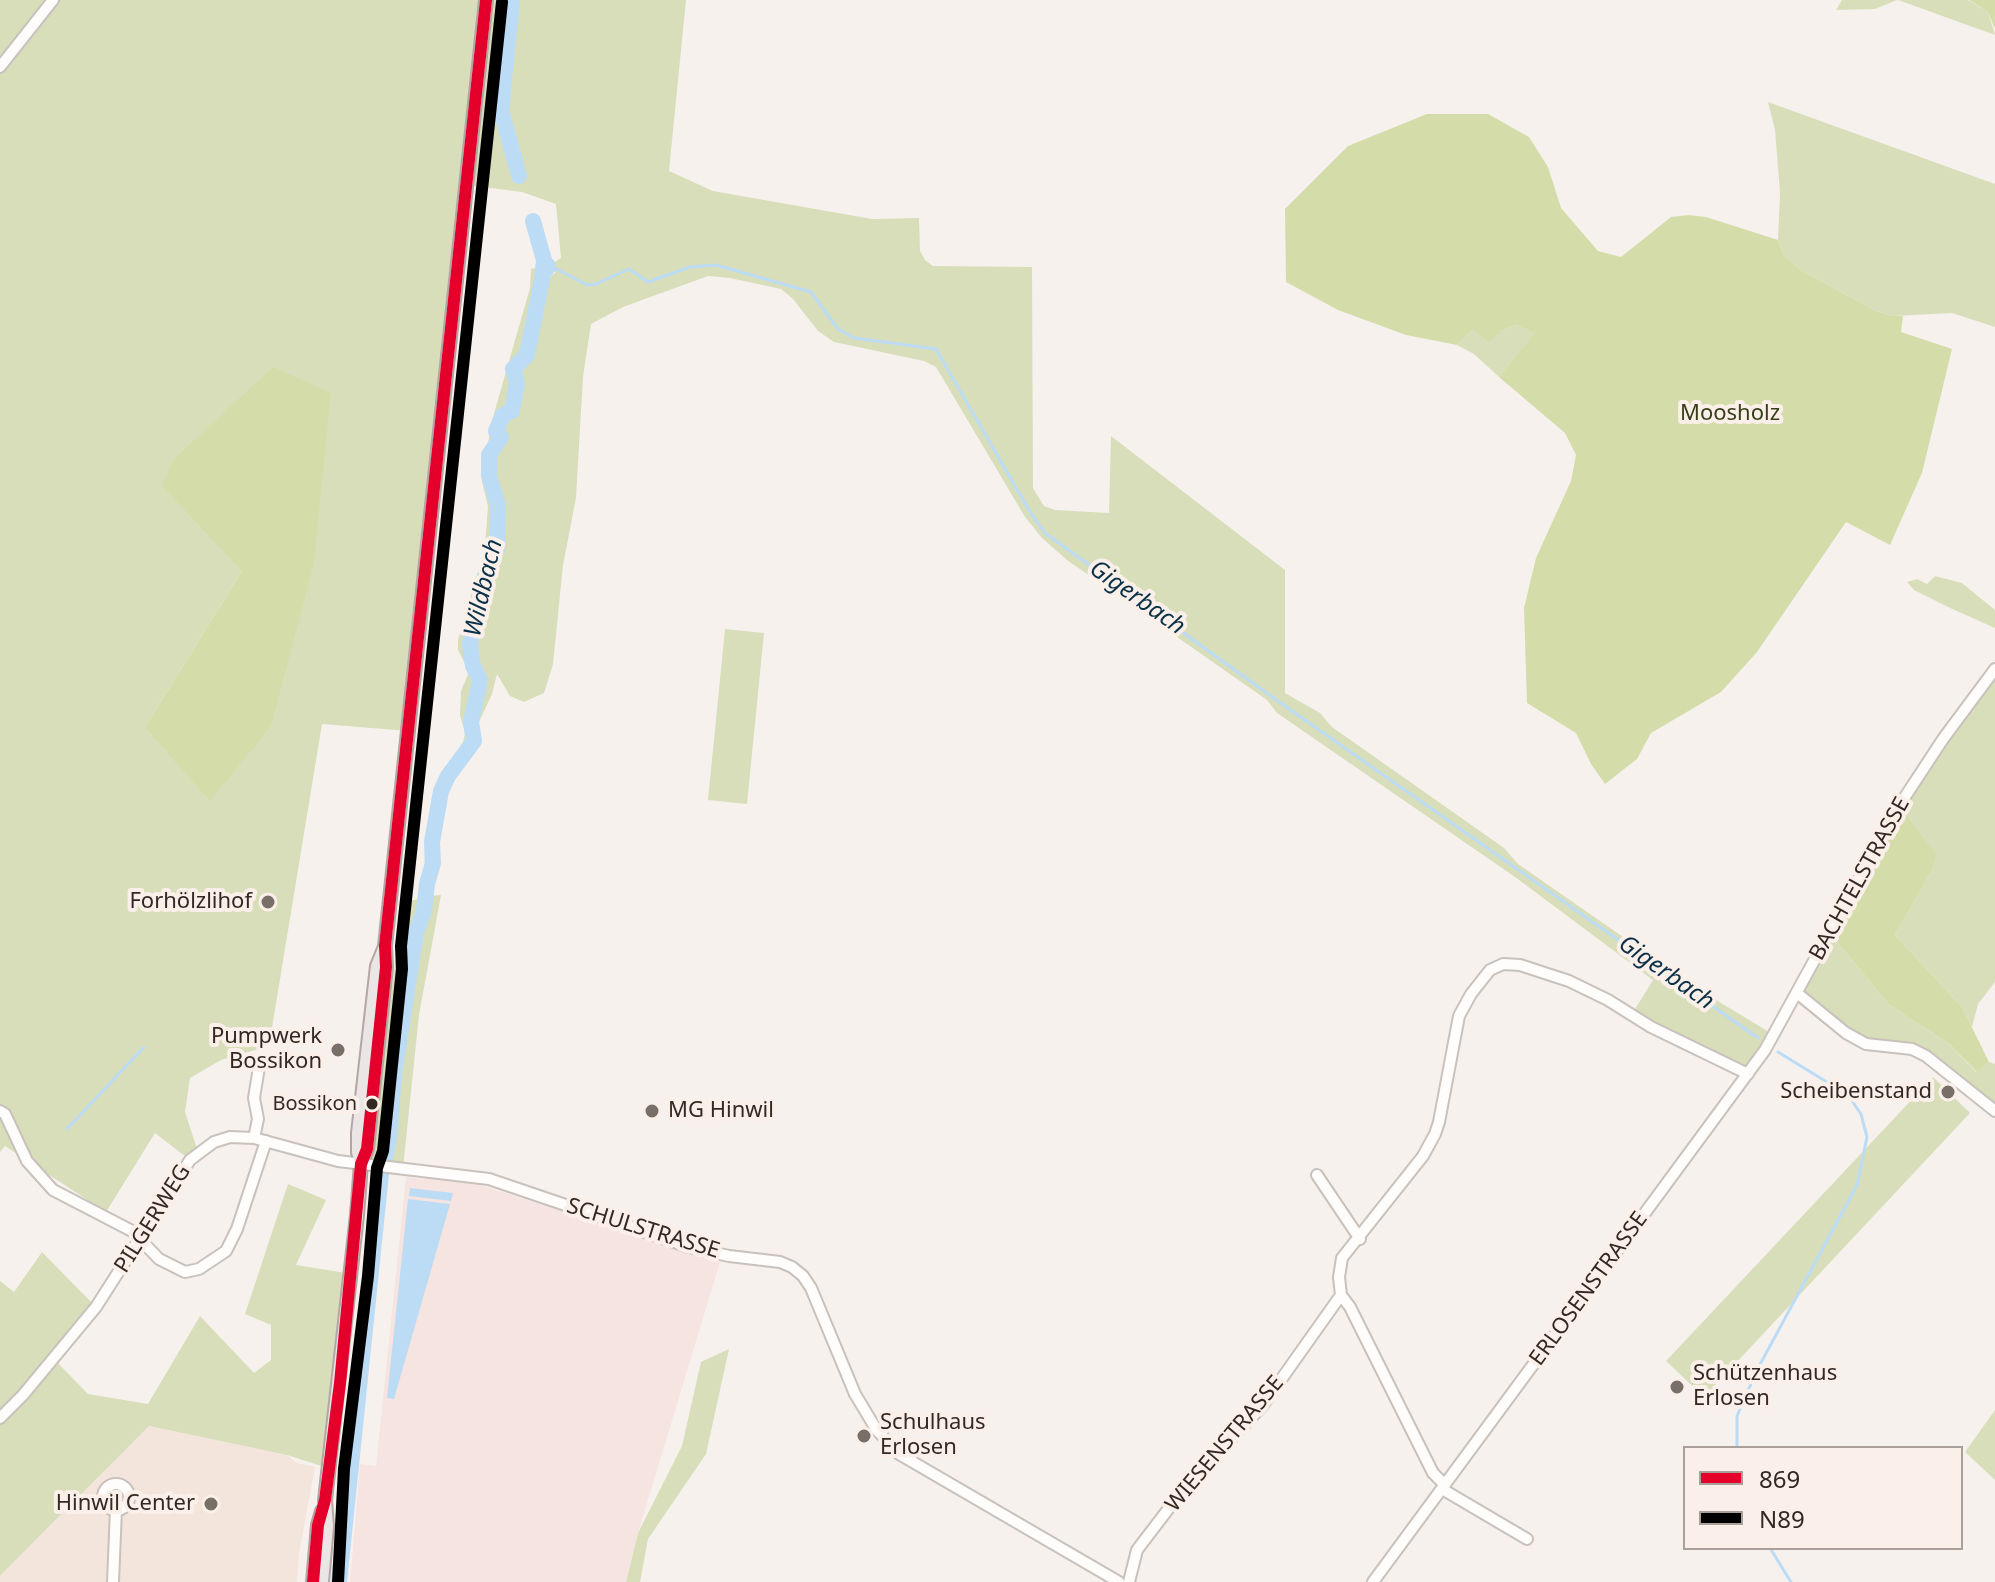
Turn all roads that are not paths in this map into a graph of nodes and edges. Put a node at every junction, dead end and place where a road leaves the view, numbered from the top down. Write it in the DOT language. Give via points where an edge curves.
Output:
graph roads {
  1 [pos="53,0"];
  2 [pos="486,0"];
  3 [pos="0,67"];
  4 [pos="1995,669"];
  5 [pos="1797,993"];
  6 [pos="260,1061"];
  7 [pos="1748,1074"];
  8 [pos="1733,1093"];
  9 [pos="0,1111"];
  10 [pos="1995,1111"];
  11 [pos="254,1138"];
  12 [pos="266,1141"];
  13 [pos="361,1164"];
  14 [pos="1317,1175"];
  15 [pos="139,1239"];
  16 [pos="1360,1239"];
  17 [pos="1341,1295"];
  18 [pos="0,1418"];
  19 [pos="1444,1487"];
  20 [pos="325,1500"];
  21 [pos="116,1509"];
  22 [pos="1527,1539"];
  23 [pos="113,1582"];
  24 [pos="313,1582"];
  25 [pos="322,1582"];
  26 [pos="1119,1582"];
  27 [pos="1129,1582"];
  28 [pos="1373,1582"];
  1 -- 3 [label="street"];
  2 -- 13 [label="main road" via="385,946 377,966 367,1052 358,1142"];
  4 -- 5 [label="street, BACHTELSTRASSE" via="1899,806"];
  5 -- 7 [label="street, BACHTELSTRASSE"];
  5 -- 10 [label="street" via="1866,1044 1912,1049 1926,1056"];
  6 -- 11 [label="street"];
  7 -- 8 [label="street, BACHTELSTRASSE"];
  7 -- 16 [label="street" via="1569,981 1503,964 1490,970 1459,1016 1435,1134"];
  8 -- 19 [label="street, ERLOSENSTRASSE"];
  9 -- 15 [label="street" via="27,1161 53,1190"];
  11 -- 12 [label="street, PILGERWEG"];
  11 -- 15 [label="street, PILGERWEG" via="230,1137 198,1151"];
  12 -- 13 [label="street, PILGERWEG"];
  12 -- 15 [label="street" via="226,1251 185,1272 159,1259"];
  13 -- 20 [label="main road"];
  13 -- 26 [label="street, SCHULSTRASSE" via="489,1179 689,1247 792,1267 811,1288 855,1394 899,1454"];
  14 -- 16 [label="street"];
  15 -- 18 [label="street, PILGERWEG" via="96,1307"];
  16 -- 17 [label="street" via="1342,1258"];
  17 -- 19 [label="street"];
  17 -- 27 [label="street, WIESENSTRASSE" via="1263,1405 1179,1495 1137,1550"];
  19 -- 22 [label="street"];
  19 -- 28 [label="street, ERLOSENSTRASSE"];
  20 -- 24 [label="main road"];
  20 -- 25 [label="main road"];
  21 -- 23 [label="street"];
}
